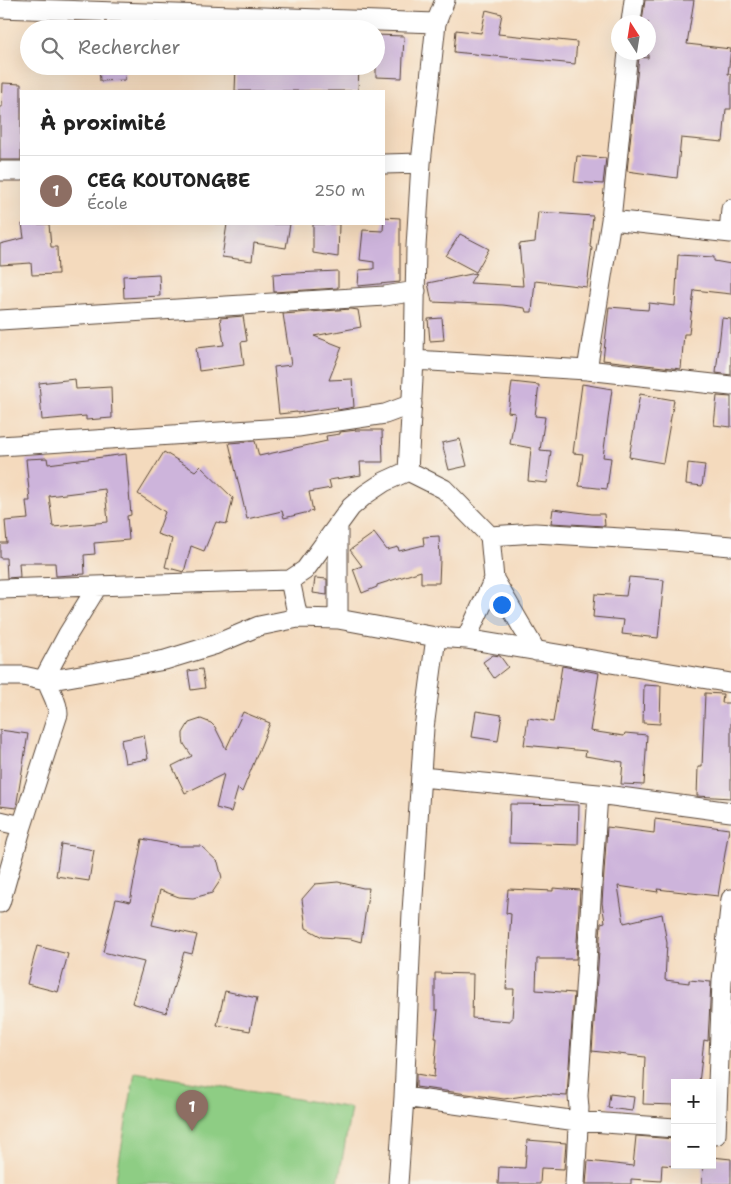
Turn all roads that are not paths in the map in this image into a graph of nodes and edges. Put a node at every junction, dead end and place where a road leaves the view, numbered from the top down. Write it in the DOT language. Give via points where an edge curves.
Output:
graph roads {
  1 [pos="445,0"];
  2 [pos="634,0"];
  3 [pos="59,5"];
  4 [pos="0,8"];
  5 [pos="274,8"];
  6 [pos="632,15"];
  7 [pos="436,23"];
  8 [pos="627,60"];
  9 [pos="421,163"];
  10 [pos="385,164"];
  11 [pos="0,171"];
  12 [pos="20,171"];
  13 [pos="731,209"];
  14 [pos="612,220"];
  15 [pos="730,232"];
  16 [pos="416,291"];
  17 [pos="0,320"];
  18 [pos="414,360"];
  19 [pos="587,370"];
  20 [pos="731,386"];
  21 [pos="412,404"];
  22 [pos="0,446"];
  23 [pos="408,471"];
  24 [pos="338,524"];
  25 [pos="490,536"];
  26 [pos="731,546"];
  27 [pos="494,579"];
  28 [pos="290,580"];
  29 [pos="97,587"];
  30 [pos="0,588"];
  31 [pos="298,618"];
  32 [pos="338,619"];
  33 [pos="436,637"];
  34 [pos="466,639"];
  35 [pos="536,651"];
  36 [pos="0,676"];
  37 [pos="46,681"];
  38 [pos="731,684"];
  39 [pos="421,777"];
  40 [pos="598,794"];
  41 [pos="731,812"];
  42 [pos="0,821"];
  43 [pos="22,826"];
  44 [pos="731,899"];
  45 [pos="0,903"];
  46 [pos="404,1097"];
  47 [pos="578,1121"];
  48 [pos="671,1128"];
  49 [pos="720,1135"];
  50 [pos="398,1184"];
  51 [pos="575,1184"];
  1 -- 7 [label="street"];
  2 -- 6 [label="street"];
  3 -- 4 [label="street"];
  3 -- 5 [label="street"];
  5 -- 7 [label="street"];
  7 -- 9 [label="street"];
  8 -- 14 [label="street"];
  9 -- 10 [label="street"];
  9 -- 16 [label="street"];
  11 -- 12 [label="street"];
  13 -- 15 [label="street"];
  14 -- 15 [label="street"];
  14 -- 19 [label="street"];
  16 -- 17 [label="street" via="385,296"];
  16 -- 18 [label="street"];
  18 -- 19 [label="street"];
  18 -- 21 [label="street"];
  19 -- 20 [label="street"];
  21 -- 22 [label="street" via="385,414 298,427"];
  21 -- 23 [label="street"];
  23 -- 24 [label="street" via="366,494"];
  23 -- 25 [label="street" via="444,489"];
  24 -- 28 [label="street" via="305,570"];
  24 -- 32 [label="street"];
  25 -- 26 [label="street" via="535,533"];
  25 -- 27 [label="street"];
  27 -- 34 [label="street"];
  27 -- 35 [label="street"];
  28 -- 29 [label="street"];
  28 -- 31 [label="street"];
  29 -- 30 [label="street"];
  29 -- 37 [label="street" via="48,669"];
  31 -- 32 [label="street"];
  31 -- 37 [label="street" via="259,626 214,645 164,660"];
  32 -- 33 [label="street"];
  33 -- 34 [label="street"];
  33 -- 39 [label="street"];
  34 -- 35 [label="street"];
  35 -- 38 [label="street"];
  36 -- 37 [label="street"];
  37 -- 43 [label="street" via="56,700 58,714"];
  39 -- 40 [label="street"];
  39 -- 46 [label="street"];
  40 -- 41 [label="street"];
  40 -- 47 [label="street"];
  42 -- 43 [label="street"];
  43 -- 45 [label="street"];
  44 -- 49 [label="street" via="722,981"];
  46 -- 47 [label="street"];
  46 -- 50 [label="street"];
  47 -- 48 [label="street"];
  47 -- 51 [label="street"];
}
